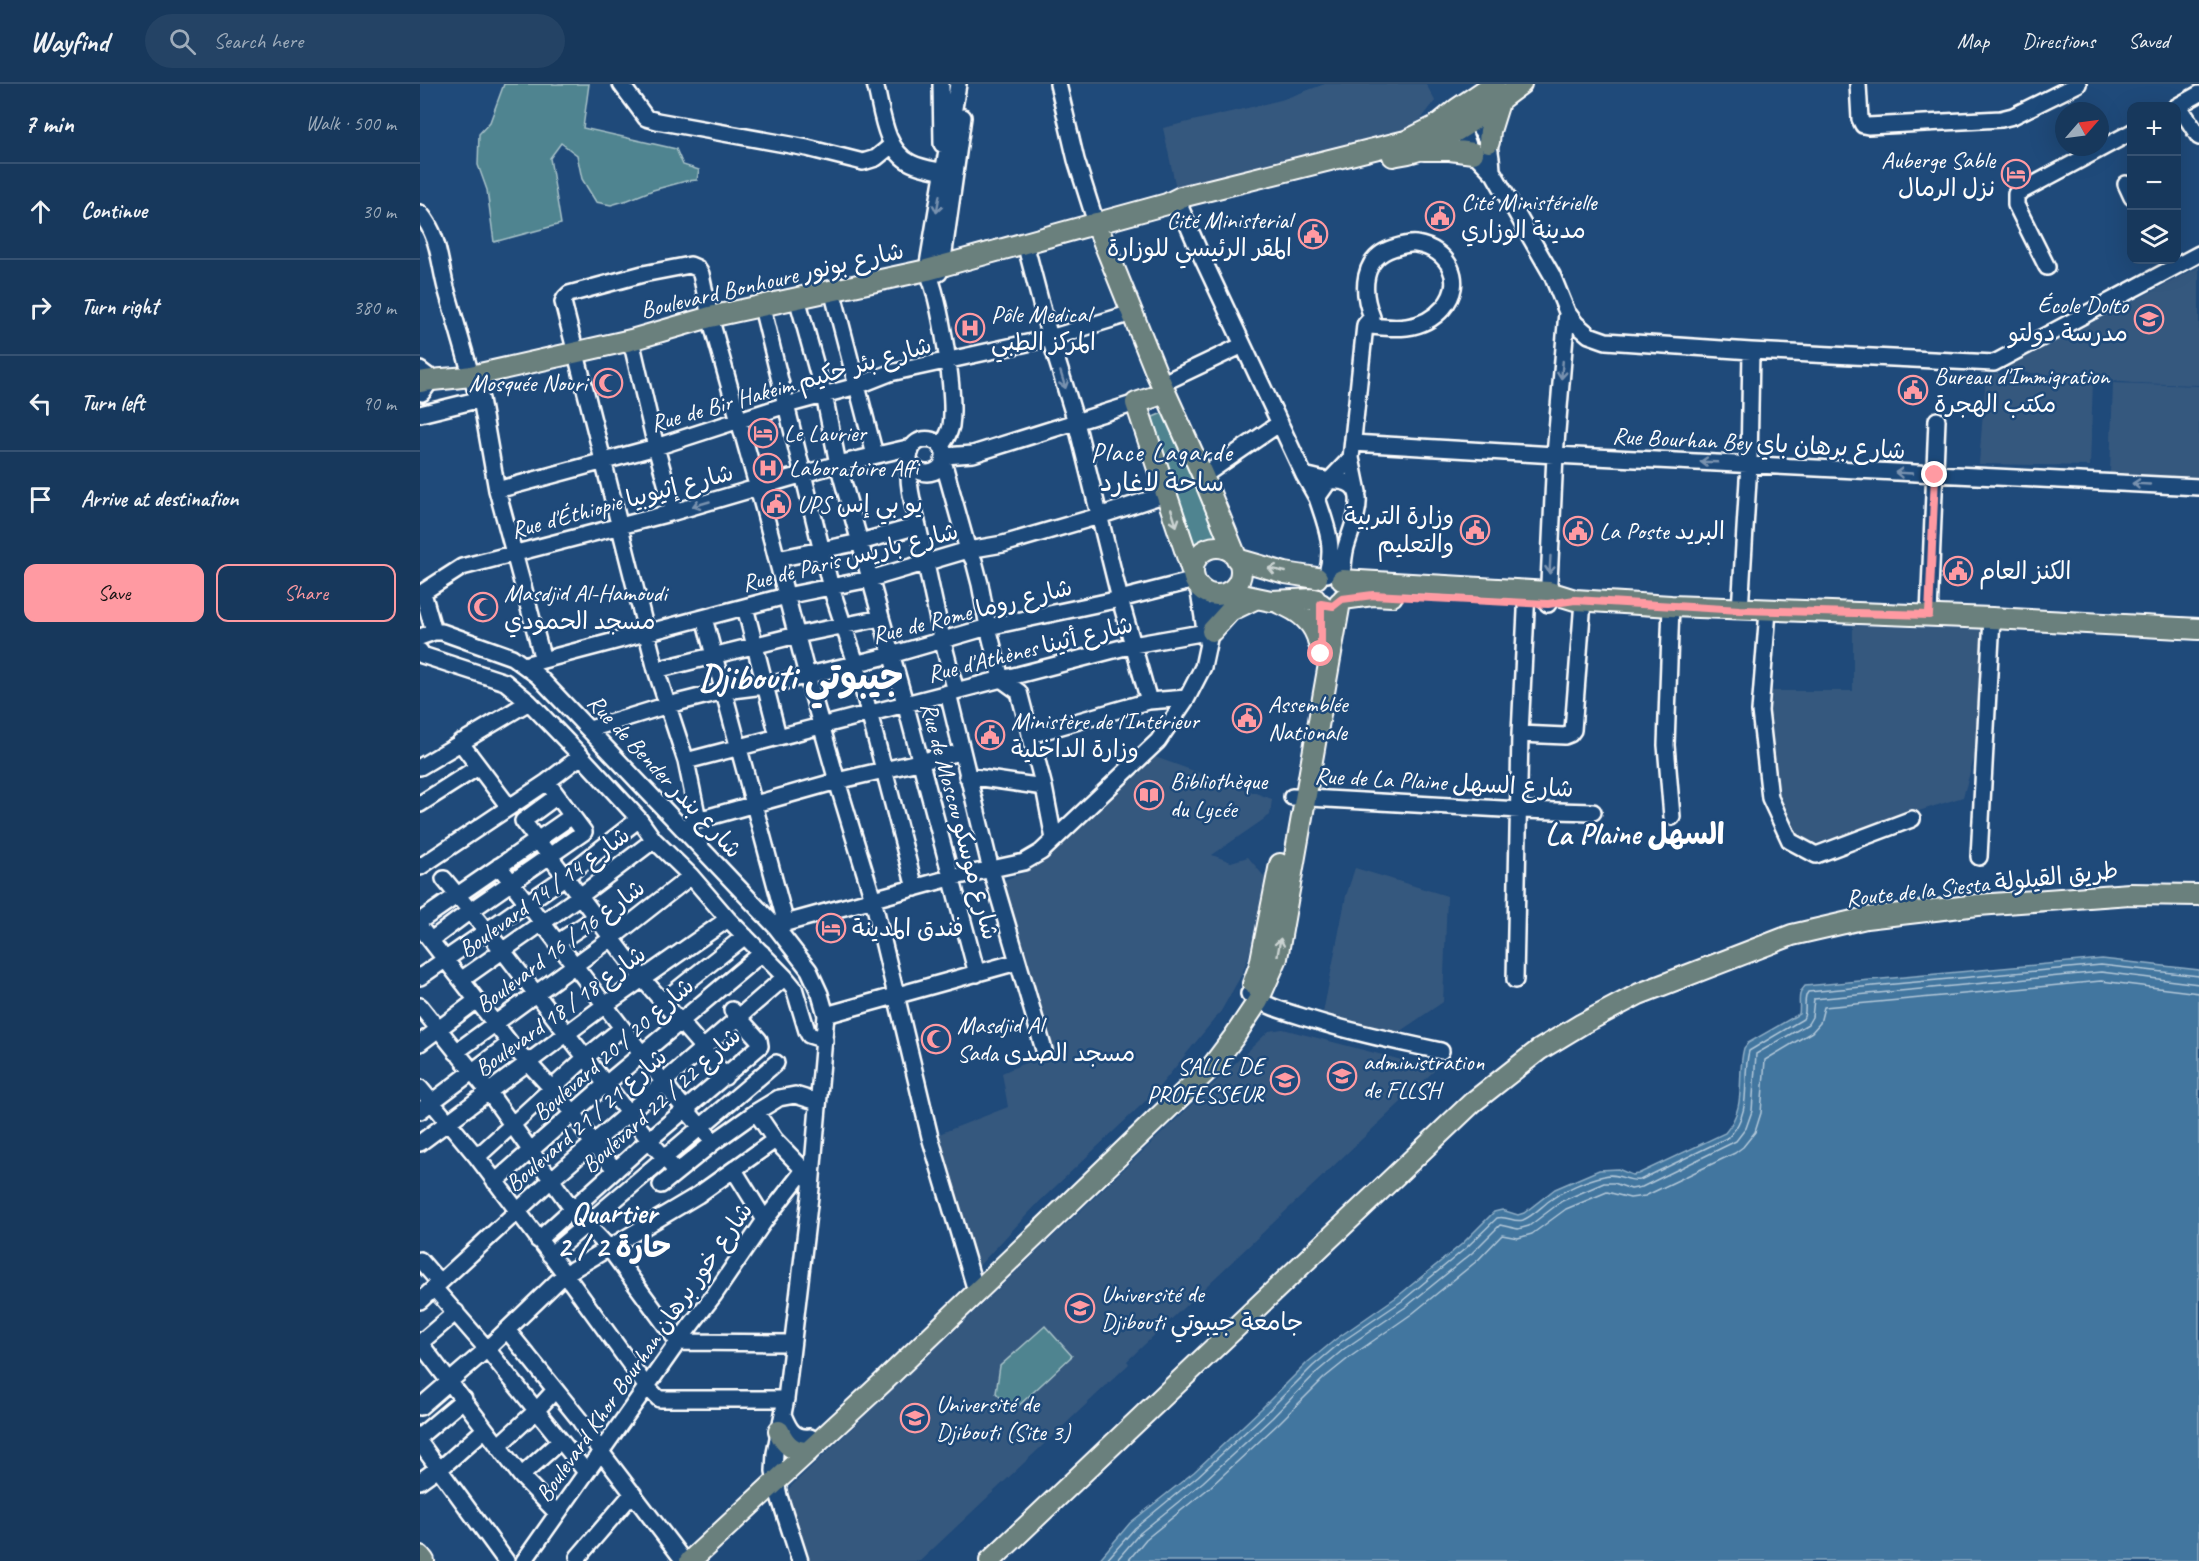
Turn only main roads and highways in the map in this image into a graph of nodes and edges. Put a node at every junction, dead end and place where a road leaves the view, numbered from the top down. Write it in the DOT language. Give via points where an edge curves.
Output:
graph roads {
  1 [pos="1521,84"];
  2 [pos="1497,92"];
  3 [pos="1464,119"];
  4 [pos="1421,149"];
  5 [pos="1176,203"];
  6 [pos="1096,223"];
  7 [pos="422,385"];
  8 [pos="1163,389"];
  9 [pos="1237,559"];
  10 [pos="1195,580"];
  11 [pos="1329,591"];
  12 [pos="1225,593"];
  13 [pos="1263,600"];
  14 [pos="2199,629"];
  15 [pos="1207,636"];
  16 [pos="1321,654"];
  17 [pos="1299,797"];
  18 [pos="2199,895"];
  19 [pos="782,1424"];
  20 [pos="805,1446"];
  21 [pos="420,1556"];
  22 [pos="683,1560"];
  23 [pos="424,1561"];
  24 [pos="990,1561"];
  1 -- 2 [label="main road"];
  2 -- 3 [label="main road"];
  2 -- 4 [label="main road" via="1490,130 1481,148"];
  3 -- 4 [label="main road"];
  3 -- 5 [label="main road" via="1436,126 1406,141"];
  4 -- 5 [label="main road"];
  5 -- 6 [label="main road, Boulevard Bonhoure شارع بونور"];
  6 -- 7 [label="main road, Boulevard Bonhoure شارع بونور" via="934,273 832,290 710,317 631,340 465,377 444,377"];
  6 -- 8 [label="main road"];
  8 -- 9 [label="main road"];
  8 -- 10 [label="main road, one-way" via="1136,403"];
  9 -- 10 [label="main road" via="1225,548 1209,548 1197,558"];
  11 -- 9 [label="main road, one-way"];
  9 -- 12 [label="main road" via="1241,574 1234,587"];
  10 -- 12 [label="main road" via="1208,593"];
  11 -- 13 [label="main road"];
  11 -- 14 [label="main road"];
  11 -- 16 [label="main road"];
  11 -- 17 [label="main road"];
  12 -- 13 [label="main road"];
  13 -- 15 [label="main road" via="1230,611"];
  13 -- 16 [label="main road" via="1289,607 1308,620 1318,636"];
  16 -- 17 [label="main road"];
  17 -- 20 [label="main road" via="1254,997 1205,1058"];
  18 -- 24 [label="main road, Route de la Siesta طريق القيلولة" via="2130,894 2008,902 1866,918 1792,935 1639,994 1582,1024 1539,1050 1473,1102"];
  19 -- 20 [label="main road" via="788,1446"];
  20 -- 22 [label="main road"];
  21 -- 23 [label="main road"];
}
